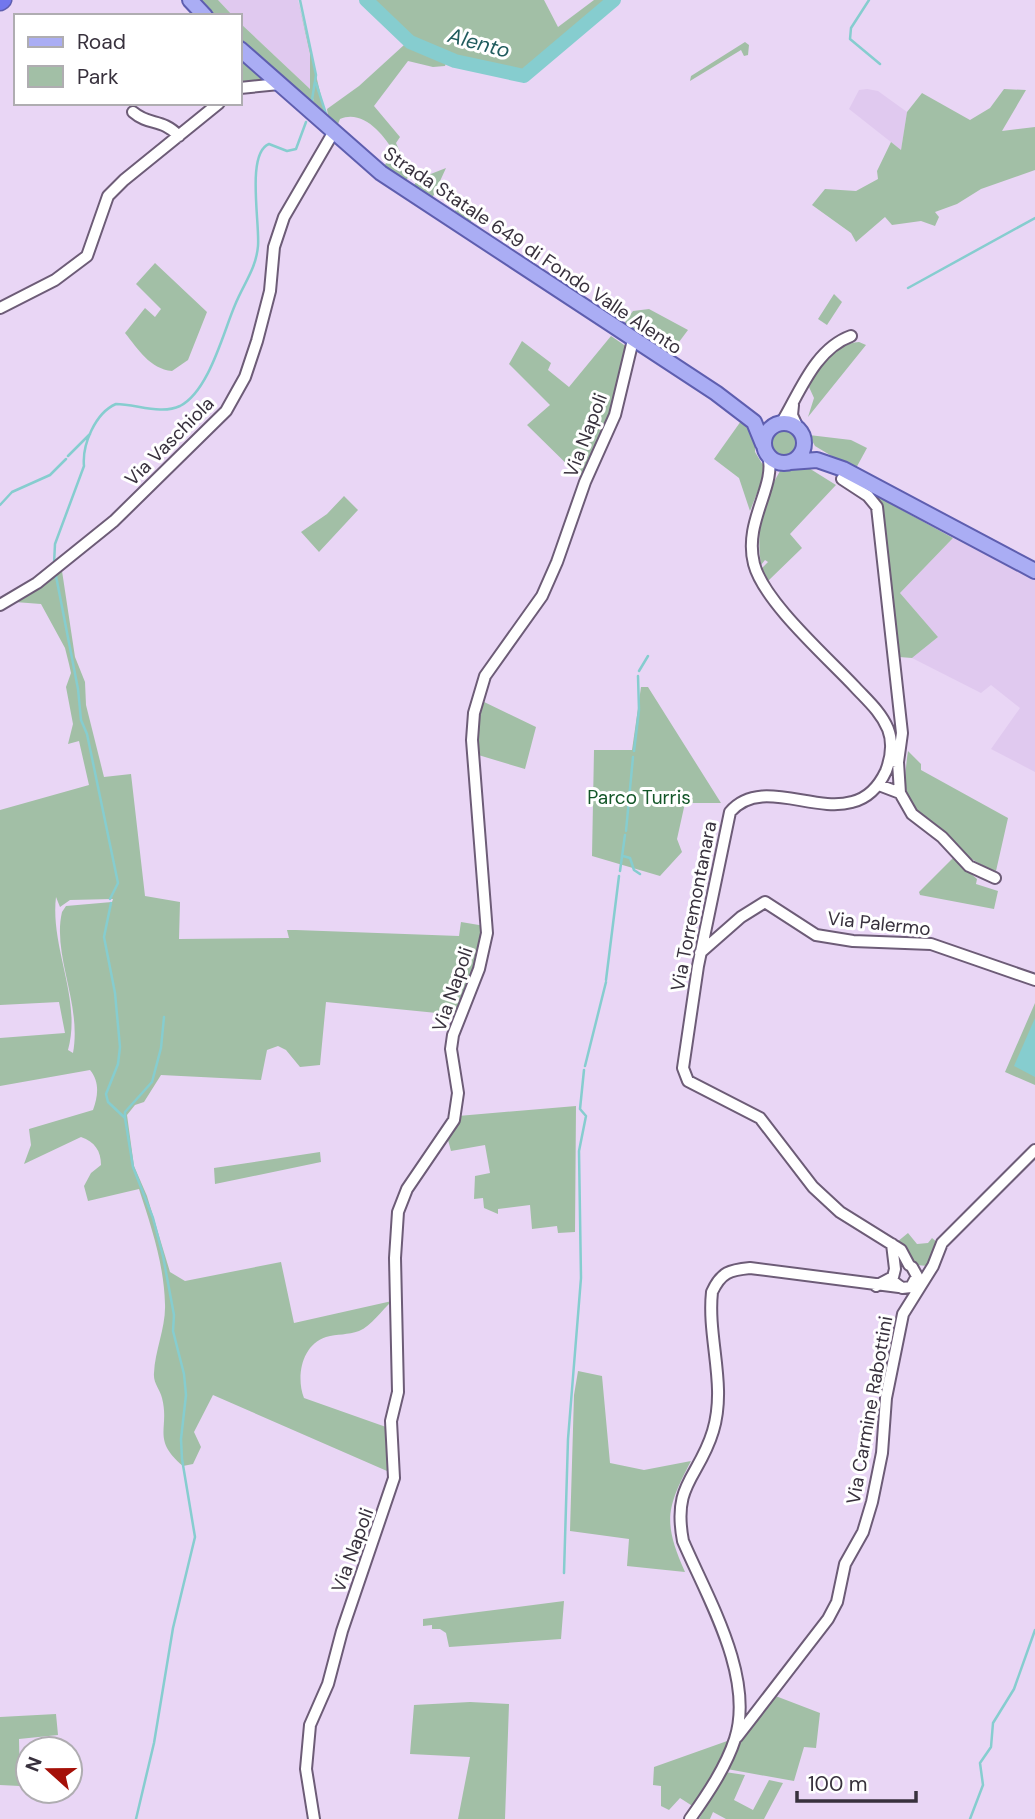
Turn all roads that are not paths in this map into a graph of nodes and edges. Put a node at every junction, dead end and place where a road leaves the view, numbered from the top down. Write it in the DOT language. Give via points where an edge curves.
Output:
graph roads {
  1 [pos="190,0"];
  2 [pos="203,14"];
  3 [pos="242,51"];
  4 [pos="279,84"];
  5 [pos="242,88"];
  6 [pos="217,105"];
  7 [pos="132,113"];
  8 [pos="333,133"];
  9 [pos="179,136"];
  10 [pos="0,308"];
  11 [pos="851,336"];
  12 [pos="633,340"];
  13 [pos="716,393"];
  14 [pos="794,399"];
  15 [pos="780,422"];
  16 [pos="801,431"];
  17 [pos="765,449"];
  18 [pos="788,463"];
  19 [pos="843,474"];
  20 [pos="765,488"];
  21 [pos="1035,571"];
  22 [pos="0,605"];
  23 [pos="894,761"];
  24 [pos="879,785"];
  25 [pos="900,793"];
  26 [pos="995,878"];
  27 [pos="700,953"];
  28 [pos="1035,980"];
  29 [pos="1035,1150"];
  30 [pos="892,1244"];
  31 [pos="910,1266"];
  32 [pos="933,1266"];
  33 [pos="897,1280"];
  34 [pos="911,1301"];
  35 [pos="735,1739"];
  36 [pos="314,1819"];
  37 [pos="690,1819"];
  1 -- 2 [label="main road"];
  3 -- 4 [label="main road, Strada Statale 649 di Fondo Valle Alento"];
  4 -- 5 [label="street"];
  4 -- 8 [label="main road, Strada Statale 649 di Fondo Valle Alento"];
  6 -- 9 [label="street"];
  7 -- 9 [label="street" via="144,122 165,124"];
  8 -- 12 [label="main road, Strada Statale 649 di Fondo Valle Alento" via="406,191"];
  8 -- 22 [label="street, Via Vaschiola" via="284,217 257,341 245,377 226,411 114,521 37,583"];
  9 -- 10 [label="street" via="108,197 87,256 55,280"];
  11 -- 14 [label="street" via="832,347"];
  12 -- 13 [label="main road, Strada Statale 649 di Fondo Valle Alento"];
  12 -- 36 [label="street, Via Napoli" via="615,415 557,562 542,596 485,676 474,713 486,948 453,1035 458,1093 454,1120 407,1189 398,1212 398,1392 391,1421 394,1478 328,1684 310,1726 306,1769"];
  13 -- 15 [label="main road, Strada Statale 649 di Fondo Valle Alento"];
  13 -- 17 [label="main road, Strada Statale 649 di Fondo Valle Alento" via="754,422"];
  14 -- 15 [label="street"];
  14 -- 16 [label="street" via="792,415"];
  15 -- 16 [label="main road, Strada Statale 649 di Fondo Valle Alento"];
  15 -- 17 [label="main road" via="767,430"];
  16 -- 18 [label="main road" via="803,448"];
  16 -- 19 [label="main road, Strada Statale 649 di Fondo Valle Alento"];
  17 -- 18 [label="main road, Strada Statale 649 di Fondo Valle Alento" via="776,461"];
  17 -- 20 [label="street" via="770,472"];
  18 -- 19 [label="main road, Strada Statale 649 di Fondo Valle Alento" via="817,460"];
  18 -- 20 [label="street" via="774,472"];
  19 -- 21 [label="main road, Strada Statale 649 di Fondo Valle Alento"];
  19 -- 23 [label="street" via="877,507 902,733"];
  20 -- 23 [label="street" via="752,526 761,580 878,712 890,737"];
  23 -- 24 [label="street"];
  23 -- 25 [label="street"];
  24 -- 25 [label="street"];
  24 -- 27 [label="street, Via Torremontanara" via="862,798 838,804 762,796 737,803 726,822"];
  25 -- 26 [label="street" via="912,814 936,831 969,866"];
  27 -- 28 [label="street, Via Palermo" via="765,902 816,934 931,944"];
  27 -- 30 [label="street, Via Torremontanara" via="687,1030 685,1078 761,1118 813,1187 840,1212"];
  29 -- 32 [label="street" via="942,1243"];
  30 -- 31 [label="street"];
  30 -- 33 [label="street"];
  31 -- 32 [label="street"];
  31 -- 33 [label="street"];
  31 -- 33 [label="street" via="916,1273 915,1282"];
  32 -- 34 [label="street, Via Carmine Rabottini"];
  33 -- 34 [label="street"];
  33 -- 35 [label="street" via="876,1286 750,1268 720,1276 712,1292 718,1409 705,1451 681,1496 679,1521 683,1541 734,1661 740,1701"];
  34 -- 35 [label="street, Via Carmine Rabottini" via="898,1330 872,1502 863,1532 845,1564 837,1602"];
  35 -- 37 [label="street"];
}
